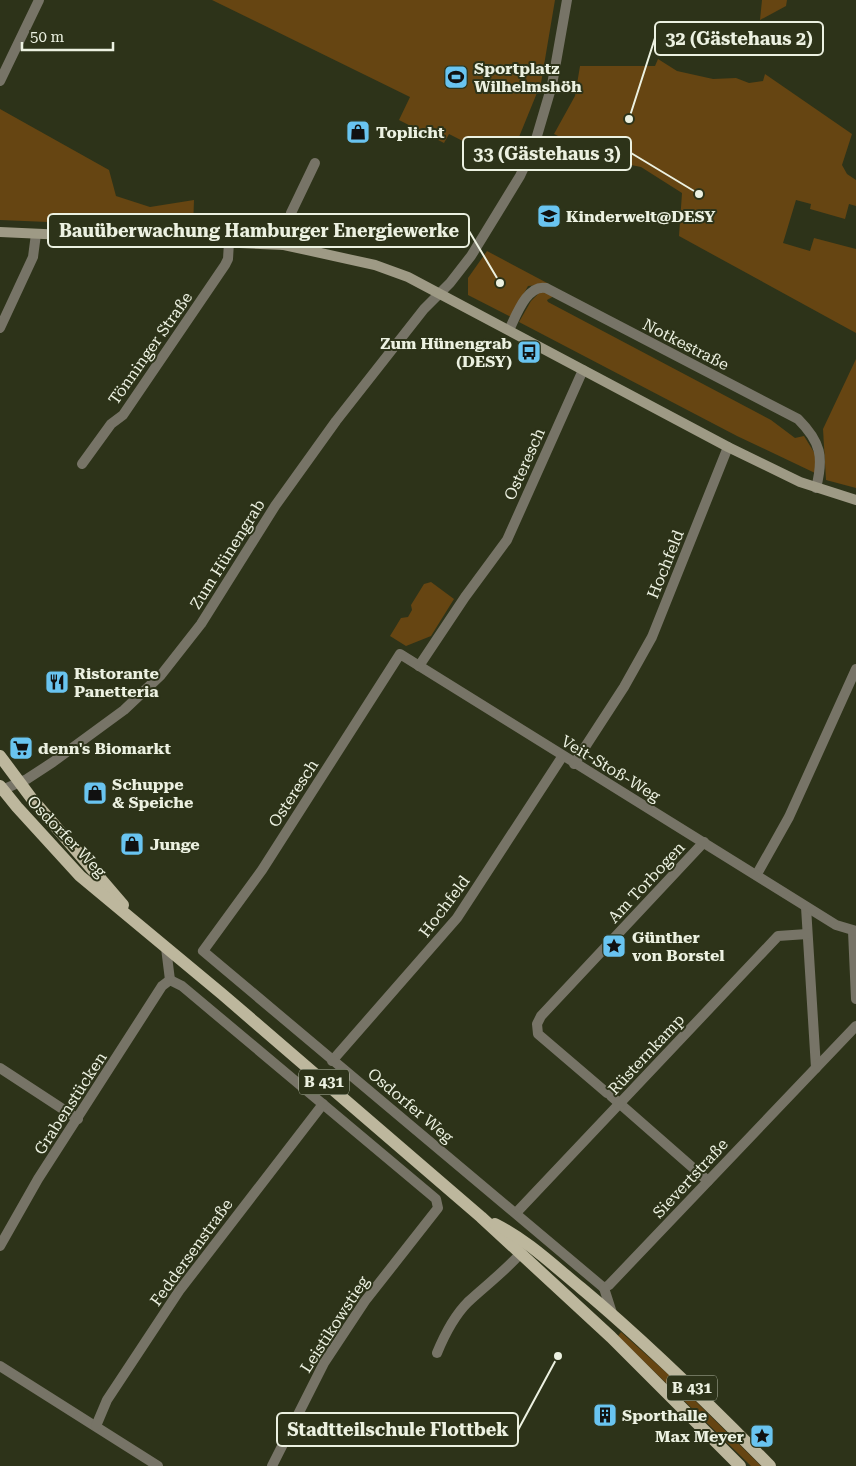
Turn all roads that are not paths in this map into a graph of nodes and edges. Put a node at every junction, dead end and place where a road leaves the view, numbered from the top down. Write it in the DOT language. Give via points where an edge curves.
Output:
graph roads {
  1 [pos="39,0"];
  2 [pos="567,0"];
  3 [pos="0,81"];
  4 [pos="315,163"];
  5 [pos="0,232"];
  6 [pos="36,234"];
  7 [pos="229,242"];
  8 [pos="284,245"];
  9 [pos="439,293"];
  10 [pos="0,328"];
  11 [pos="509,330"];
  12 [pos="583,370"];
  13 [pos="728,447"];
  14 [pos="82,464"];
  15 [pos="816,488"];
  16 [pos="856,500"];
  17 [pos="400,654"];
  18 [pos="419,666"];
  19 [pos="856,669"];
  20 [pos="0,756"];
  21 [pos="562,757"];
  22 [pos="574,764"];
  23 [pos="19,783"];
  24 [pos="1,789"];
  25 [pos="704,842"];
  26 [pos="757,874"];
  27 [pos="806,907"];
  28 [pos="136,921"];
  29 [pos="854,931"];
  30 [pos="807,934"];
  31 [pos="206,946"];
  32 [pos="166,948"];
  33 [pos="170,980"];
  34 [pos="856,1000"];
  35 [pos="856,1026"];
  36 [pos="332,1061"];
  37 [pos="0,1068"];
  38 [pos="816,1068"];
  39 [pos="323,1104"];
  40 [pos="620,1104"];
  41 [pos="78,1119"];
  42 [pos="708,1181"];
  43 [pos="516,1213"];
  44 [pos="480,1217"];
  45 [pos="0,1246"];
  46 [pos="520,1254"];
  47 [pos="604,1288"];
  48 [pos="612,1313"];
  49 [pos="438,1352"];
  50 [pos="0,1366"];
  51 [pos="96,1426"];
  52 [pos="158,1466"];
  53 [pos="272,1466"];
  54 [pos="740,1466"];
  55 [pos="770,1466"];
  1 -- 3 [label="street"];
  2 -- 9 [label="street" via="552,85 539,131 522,171 471,256"];
  4 -- 8 [label="street" via="292,213"];
  5 -- 6 [label="street"];
  6 -- 7 [label="street"];
  6 -- 10 [label="street" via="33,257"];
  7 -- 8 [label="street"];
  7 -- 14 [label="street, Tönninger Straße" via="225,265 123,415 111,424"];
  8 -- 9 [label="street" via="375,264"];
  9 -- 11 [label="street"];
  9 -- 23 [label="street, Zum Hünengrab" via="336,421 275,506 201,624 161,675 124,710"];
  11 -- 12 [label="street"];
  11 -- 15 [label="street, Notkestraße" via="532,291 546,288 798,420 810,431 820,456"];
  12 -- 13 [label="street"];
  12 -- 18 [label="street, Osteresch" via="507,540"];
  13 -- 15 [label="street"];
  13 -- 22 [label="street, Hochfeld" via="652,637"];
  15 -- 16 [label="street"];
  17 -- 18 [label="street, Veit-Stoß-Weg"];
  17 -- 31 [label="street, Osteresch" via="262,870"];
  18 -- 21 [label="street, Veit-Stoß-Weg"];
  19 -- 26 [label="street" via="789,817"];
  20 -- 23 [label="main road, B 431"];
  21 -- 22 [label="street, Veit-Stoß-Weg"];
  21 -- 36 [label="street, Hochfeld" via="457,918"];
  22 -- 25 [label="street, Veit-Stoß-Weg"];
  23 -- 24 [label="street, Zum Hünengrab"];
  23 -- 28 [label="main road, Osdorfer Weg / B 431"];
  24 -- 28 [label="main road, Osdorfer Weg / B 431" via="63,859 92,887"];
  25 -- 26 [label="street, Veit-Stoß-Weg"];
  25 -- 40 [label="street, Am Torbogen" via="537,1024 538,1034"];
  26 -- 27 [label="street, Veit-Stoß-Weg"];
  27 -- 29 [label="street, Veit-Stoß-Weg" via="836,926"];
  27 -- 30 [label="street"];
  28 -- 32 [label="main road, Osdorfer Weg / B 431"];
  29 -- 34 [label="street"];
  30 -- 38 [label="street"];
  30 -- 40 [label="street, Rüsternkamp" via="778,936"];
  31 -- 36 [label="street, Osdorfer Weg" via="207,956"];
  32 -- 33 [label="street"];
  32 -- 44 [label="main road, Osdorfer Weg / B 431"];
  33 -- 39 [label="street" via="182,986"];
  33 -- 41 [label="street, Grabenstücken" via="162,986"];
  35 -- 38 [label="street, Sievertstraße"];
  36 -- 43 [label="street, Osdorfer Weg"];
  37 -- 41 [label="street"];
  38 -- 42 [label="street, Sievertstraße"];
  39 -- 51 [label="street, Feddersenstraße" via="180,1291 107,1400"];
  39 -- 53 [label="street, Leistikowstieg" via="436,1199 438,1208 365,1301 324,1363"];
  40 -- 42 [label="street, Am Torbogen"];
  40 -- 43 [label="street, Rüsternkamp"];
  41 -- 45 [label="street, Grabenstücken" via="38,1179"];
  42 -- 47 [label="street, Sievertstraße"];
  43 -- 47 [label="street, Osdorfer Weg"];
  44 -- 46 [label="main road, Osdorfer Weg / B 431"];
  44 -- 48 [label="main road, Osdorfer Weg / B 431" via="512,1233"];
  46 -- 49 [label="street" via="503,1273 466,1303"];
  46 -- 54 [label="main road, Osdorfer Weg / B 431"];
  47 -- 48 [label="street"];
  48 -- 55 [label="main road, Osdorfer Weg / B 431"];
  50 -- 51 [label="street"];
  51 -- 52 [label="street"];
}
